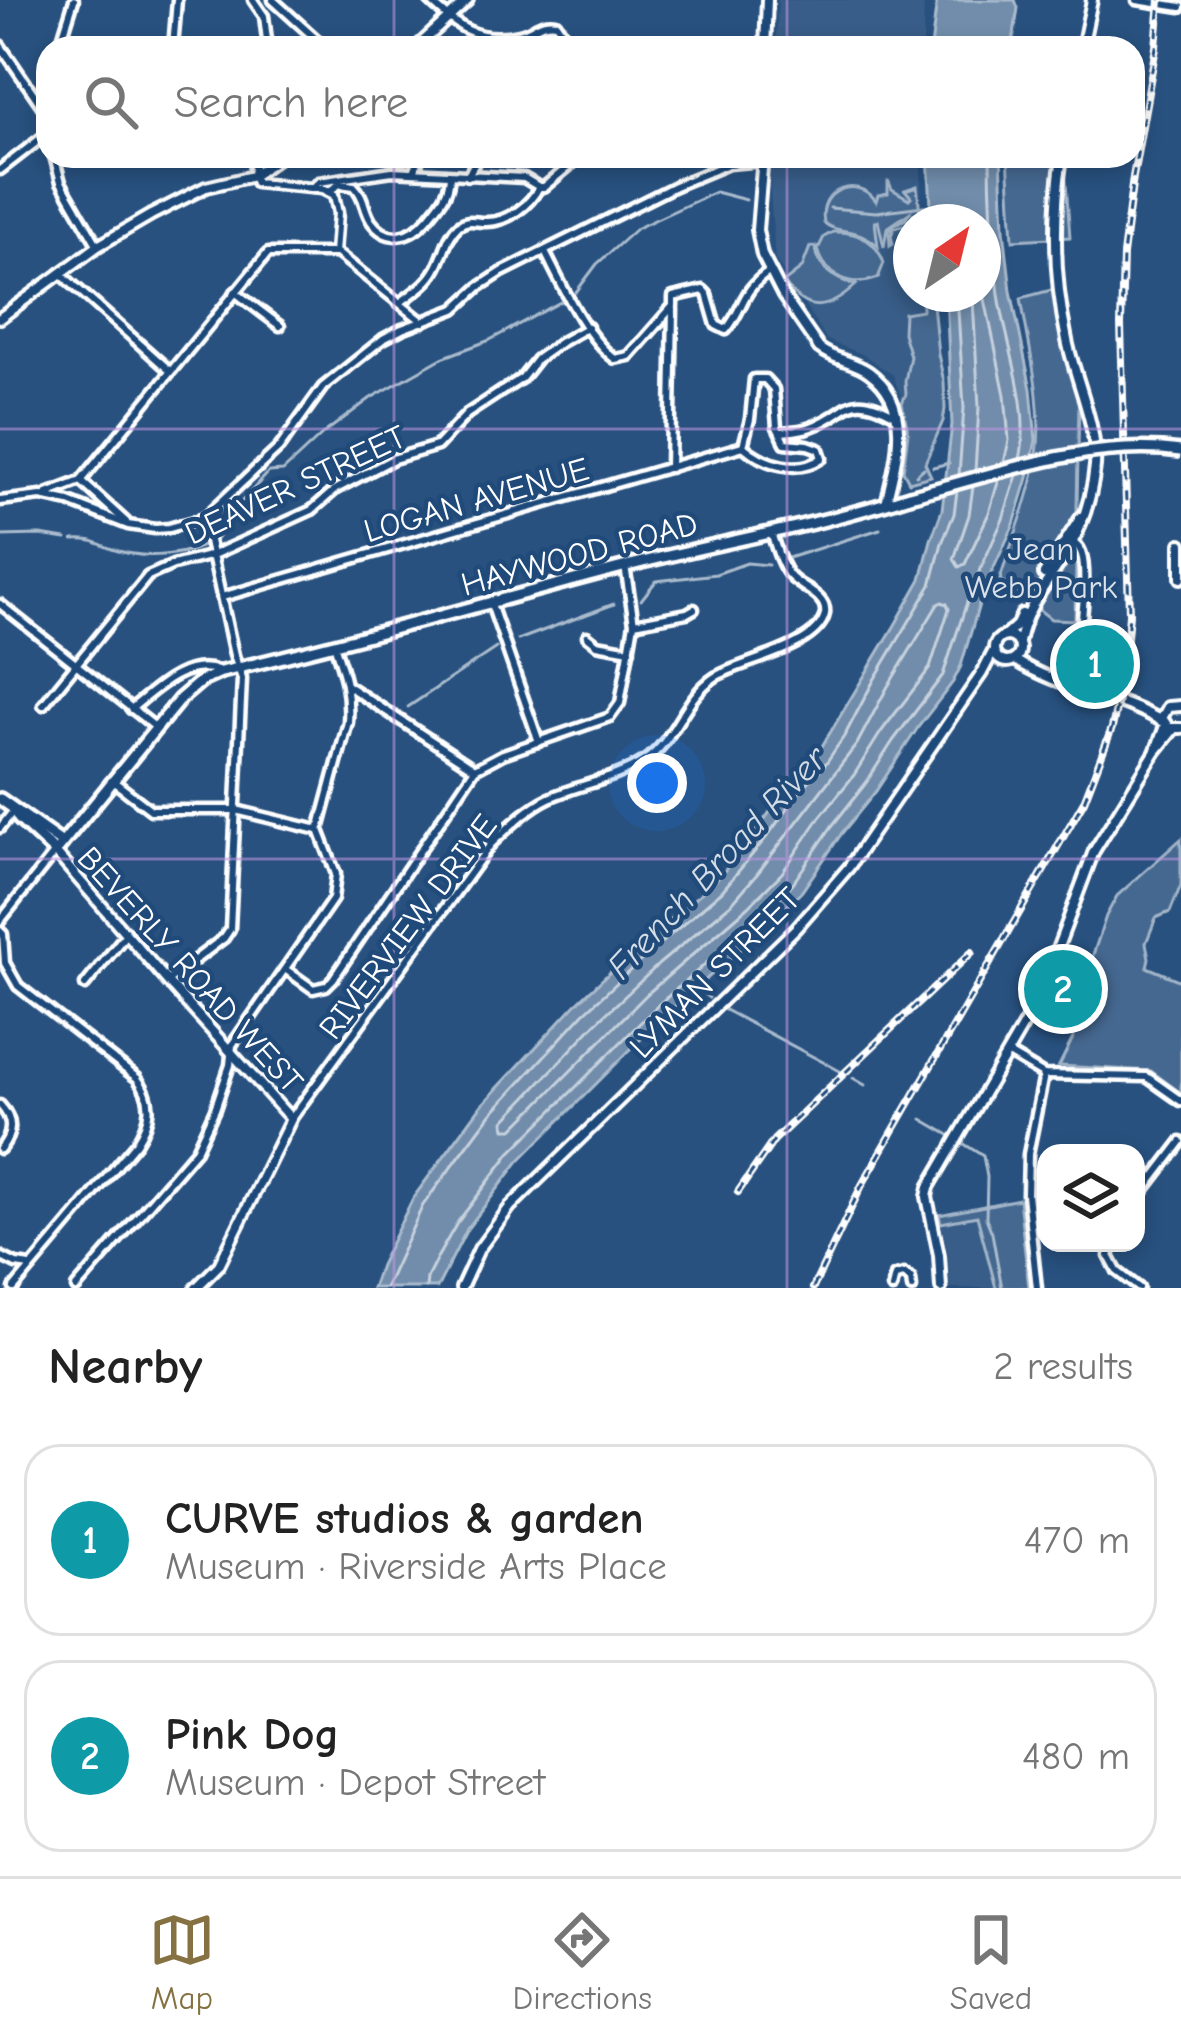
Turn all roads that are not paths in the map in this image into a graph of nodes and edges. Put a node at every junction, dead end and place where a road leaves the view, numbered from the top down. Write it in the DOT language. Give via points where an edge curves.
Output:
graph roads {
  1 [pos="74,0"];
  2 [pos="177,0"];
  3 [pos="253,0"];
  4 [pos="273,0"];
  5 [pos="429,0"];
  6 [pos="469,0"];
  7 [pos="767,0"];
  8 [pos="1092,0"];
  9 [pos="1137,0"];
  10 [pos="1181,7"];
  11 [pos="264,16"];
  12 [pos="448,18"];
  13 [pos="63,36"];
  14 [pos="174,36"];
  15 [pos="266,36"];
  16 [pos="313,36"];
  17 [pos="429,36"];
  18 [pos="566,36"];
  19 [pos="766,36"];
  20 [pos="1084,36"];
  21 [pos="0,45"];
  22 [pos="36,98"];
  23 [pos="36,142"];
  24 [pos="57,168"];
  25 [pos="254,168"];
  26 [pos="264,168"];
  27 [pos="415,168"];
  28 [pos="471,168"];
  29 [pos="567,168"];
  30 [pos="710,168"];
  31 [pos="762,168"];
  32 [pos="1062,168"];
  33 [pos="0,170"];
  34 [pos="413,172"];
  35 [pos="253,176"];
  36 [pos="450,176"];
  37 [pos="467,176"];
  38 [pos="539,187"];
  39 [pos="312,188"];
  40 [pos="329,191"];
  41 [pos="98,246"];
  42 [pos="545,251"];
  43 [pos="335,253"];
  44 [pos="769,272"];
  45 [pos="59,273"];
  46 [pos="235,292"];
  47 [pos="401,302"];
  48 [pos="673,306"];
  49 [pos="0,318"];
  50 [pos="423,322"];
  51 [pos="280,326"];
  52 [pos="588,327"];
  53 [pos="170,371"];
  54 [pos="897,415"];
  55 [pos="781,432"];
  56 [pos="743,446"];
  57 [pos="1181,451"];
  58 [pos="670,468"];
  59 [pos="81,481"];
  60 [pos="41,496"];
  61 [pos="0,501"];
  62 [pos="886,503"];
  63 [pos="1082,515"];
  64 [pos="203,518"];
  65 [pos="128,525"];
  66 [pos="771,533"];
  67 [pos="1072,542"];
  68 [pos="1181,544"];
  69 [pos="213,555"];
  70 [pos="625,566"];
  71 [pos="1181,578"];
  72 [pos="222,597"];
  73 [pos="0,604"];
  74 [pos="491,604"];
  75 [pos="694,609"];
  76 [pos="634,622"];
  77 [pos="587,636"];
  78 [pos="1005,636"];
  79 [pos="334,644"];
  80 [pos="1020,644"];
  81 [pos="630,650"];
  82 [pos="994,650"];
  83 [pos="1009,661"];
  84 [pos="75,664"];
  85 [pos="239,668"];
  86 [pos="221,672"];
  87 [pos="982,674"];
  88 [pos="1043,674"];
  89 [pos="1071,685"];
  90 [pos="348,686"];
  91 [pos="1177,704"];
  92 [pos="43,705"];
  93 [pos="1139,709"];
  94 [pos="131,710"];
  95 [pos="155,727"];
  96 [pos="1174,728"];
  97 [pos="539,742"];
  98 [pos="475,769"];
  99 [pos="112,781"];
  100 [pos="0,799"];
  101 [pos="236,809"];
  102 [pos="14,810"];
  103 [pos="0,828"];
  104 [pos="319,830"];
  105 [pos="59,848"];
  106 [pos="0,921"];
  107 [pos="0,931"];
  108 [pos="126,934"];
  109 [pos="285,969"];
  110 [pos="166,982"];
  111 [pos="85,986"];
  112 [pos="230,1053"];
  113 [pos="1007,1053"];
  114 [pos="1043,1075"];
  115 [pos="1181,1102"];
  116 [pos="0,1105"];
  117 [pos="291,1118"];
  118 [pos="1181,1142"];
  119 [pos="0,1149"];
  120 [pos="1145,1189"];
  121 [pos="1111,1252"];
  122 [pos="0,1256"];
  123 [pos="32,1266"];
  124 [pos="14,1288"];
  125 [pos="76,1288"];
  126 [pos="196,1288"];
  127 [pos="461,1288"];
  128 [pos="892,1288"];
  129 [pos="911,1288"];
  130 [pos="941,1288"];
  131 [pos="1037,1288"];
  132 [pos="1139,1288"];
  1 -- 13 [label="street"];
  2 -- 14 [label="street"];
  3 -- 11 [label="street"];
  4 -- 11 [label="street"];
  4 -- 16 [label="street"];
  5 -- 12 [label="street"];
  6 -- 12 [label="street"];
  7 -- 19 [label="street"];
  8 -- 20 [label="street"];
  9 -- 10 [label="street"];
  11 -- 15 [label="street"];
  12 -- 17 [label="street"];
  12 -- 18 [label="street" via="469,32 502,35 550,21"];
  21 -- 22 [label="street"];
  23 -- 33 [label="street"];
  24 -- 41 [label="street"];
  25 -- 35 [label="street"];
  26 -- 35 [label="street"];
  27 -- 34 [label="street"];
  28 -- 37 [label="street"];
  29 -- 38 [label="street"];
  30 -- 42 [label="street"];
  31 -- 44 [label="street" via="757,230"];
  32 -- 63 [label="street" via="1057,271 1095,455"];
  34 -- 36 [label="street"];
  34 -- 39 [label="street"];
  35 -- 39 [label="street" via="256,183"];
  35 -- 41 [label="street" via="206,187"];
  36 -- 37 [label="street"];
  36 -- 40 [label="street" via="442,202 404,237 374,224 357,188"];
  37 -- 38 [label="street" via="524,178"];
  38 -- 47 [label="street" via="508,217 460,225 430,278"];
  39 -- 40 [label="street"];
  40 -- 43 [label="street" via="338,213"];
  41 -- 45 [label="street"];
  42 -- 50 [label="street"];
  42 -- 52 [label="street"];
  43 -- 46 [label="street" via="268,253"];
  43 -- 47 [label="street"];
  44 -- 48 [label="street" via="748,290 726,330 716,325 703,290 673,296"];
  44 -- 54 [label="street" via="819,348 876,377"];
  45 -- 49 [label="street"];
  45 -- 53 [label="street"];
  46 -- 51 [label="street"];
  46 -- 53 [label="street"];
  47 -- 50 [label="street"];
  48 -- 52 [label="street" via="629,356 615,359"];
  48 -- 58 [label="street"];
  50 -- 64 [label="street" via="383,339 323,387 279,448"];
  52 -- 69 [label="street, DEAVER STREET" via="466,414 436,446 393,459 312,510"];
  53 -- 59 [label="street"];
  54 -- 55 [label="street" via="851,403 805,430"];
  54 -- 62 [label="street"];
  55 -- 56 [label="street" via="774,389 754,379"];
  55 -- 56 [label="street" via="785,443 819,449 823,458 799,468 764,462"];
  56 -- 58 [label="street, LOGAN AVENUE"];
  57 -- 62 [label="main road, HAYWOOD ROAD, bridge" via="1082,452"];
  58 -- 72 [label="street, LOGAN AVENUE"];
  59 -- 60 [label="street"];
  59 -- 65 [label="street"];
  60 -- 61 [label="street"];
  60 -- 65 [label="street"];
  62 -- 66 [label="main road, HAYWOOD ROAD"];
  63 -- 67 [label="street"];
  63 -- 78 [label="street"];
  64 -- 65 [label="street" via="169,528"];
  64 -- 69 [label="street"];
  66 -- 70 [label="main road, HAYWOOD ROAD"];
  66 -- 117 [label="street, RIVERVIEW DRIVE" via="788,574 825,608 818,626 715,677 649,758 546,799 507,829"];
  67 -- 80 [label="street" via="1036,596"];
  67 -- 89 [label="street" via="1084,565"];
  68 -- 71 [label="street"];
  69 -- 72 [label="street"];
  69 -- 84 [label="street, DEAVER STREET" via="148,576"];
  70 -- 74 [label="main road, HAYWOOD ROAD"];
  70 -- 76 [label="street"];
  72 -- 85 [label="street"];
  73 -- 84 [label="street"];
  74 -- 79 [label="main road, HAYWOOD ROAD"];
  74 -- 97 [label="street"];
  75 -- 76 [label="street"];
  76 -- 81 [label="street"];
  77 -- 81 [label="street"];
  78 -- 80 [label="street"];
  78 -- 82 [label="street"];
  79 -- 85 [label="main road, HAYWOOD ROAD"];
  79 -- 90 [label="street"];
  80 -- 83 [label="street"];
  80 -- 88 [label="street"];
  81 -- 97 [label="street" via="615,713"];
  82 -- 83 [label="street"];
  82 -- 87 [label="street, LYMAN STREET"];
  83 -- 87 [label="street, LYMAN STREET"];
  83 -- 88 [label="street"];
  84 -- 92 [label="street, DEAVER STREET"];
  84 -- 94 [label="street"];
  85 -- 86 [label="main road, HAYWOOD ROAD"];
  85 -- 101 [label="street"];
  86 -- 94 [label="street" via="188,670"];
  86 -- 95 [label="main road, HAYWOOD ROAD" via="188,690"];
  87 -- 127 [label="street, LYMAN STREET" via="849,867 510,1207"];
  88 -- 89 [label="street"];
  89 -- 93 [label="street"];
  90 -- 98 [label="street"];
  90 -- 104 [label="street" via="348,722"];
  91 -- 93 [label="street"];
  91 -- 96 [label="street" via="1162,714"];
  93 -- 96 [label="street"];
  94 -- 95 [label="street"];
  95 -- 99 [label="main road, HAYWOOD ROAD"];
  96 -- 113 [label="street" via="1088,861 1038,1000"];
  97 -- 98 [label="street"];
  98 -- 109 [label="street" via="333,979 313,988"];
  99 -- 101 [label="street" via="151,810"];
  99 -- 105 [label="main road, HAYWOOD ROAD"];
  100 -- 102 [label="main road"];
  101 -- 104 [label="street"];
  101 -- 110 [label="street" via="228,934"];
  102 -- 103 [label="street"];
  102 -- 105 [label="main road"];
  104 -- 109 [label="street" via="336,890"];
  105 -- 106 [label="street"];
  105 -- 108 [label="street, BEVERLY ROAD WEST"];
  107 -- 123 [label="street" via="18,986 136,1078 149,1105 136,1142"];
  108 -- 110 [label="street, BEVERLY ROAD WEST"];
  108 -- 111 [label="street"];
  109 -- 112 [label="street"];
  110 -- 112 [label="street, BEVERLY ROAD WEST"];
  112 -- 117 [label="street, BEVERLY ROAD WEST"];
  112 -- 125 [label="street" via="196,1150"];
  113 -- 114 [label="street"];
  113 -- 130 [label="street" via="927,1193"];
  114 -- 115 [label="street" via="1147,1077"];
  114 -- 131 [label="street" via="1028,1154"];
  116 -- 119 [label="street" via="11,1123"];
  117 -- 126 [label="street, RIVERVIEW DRIVE" via="219,1265"];
  118 -- 120 [label="street"];
  121 -- 132 [label="street"];
  122 -- 123 [label="street"];
  123 -- 124 [label="street"];
  128 -- 129 [label="street" via="904,1274"];
}
